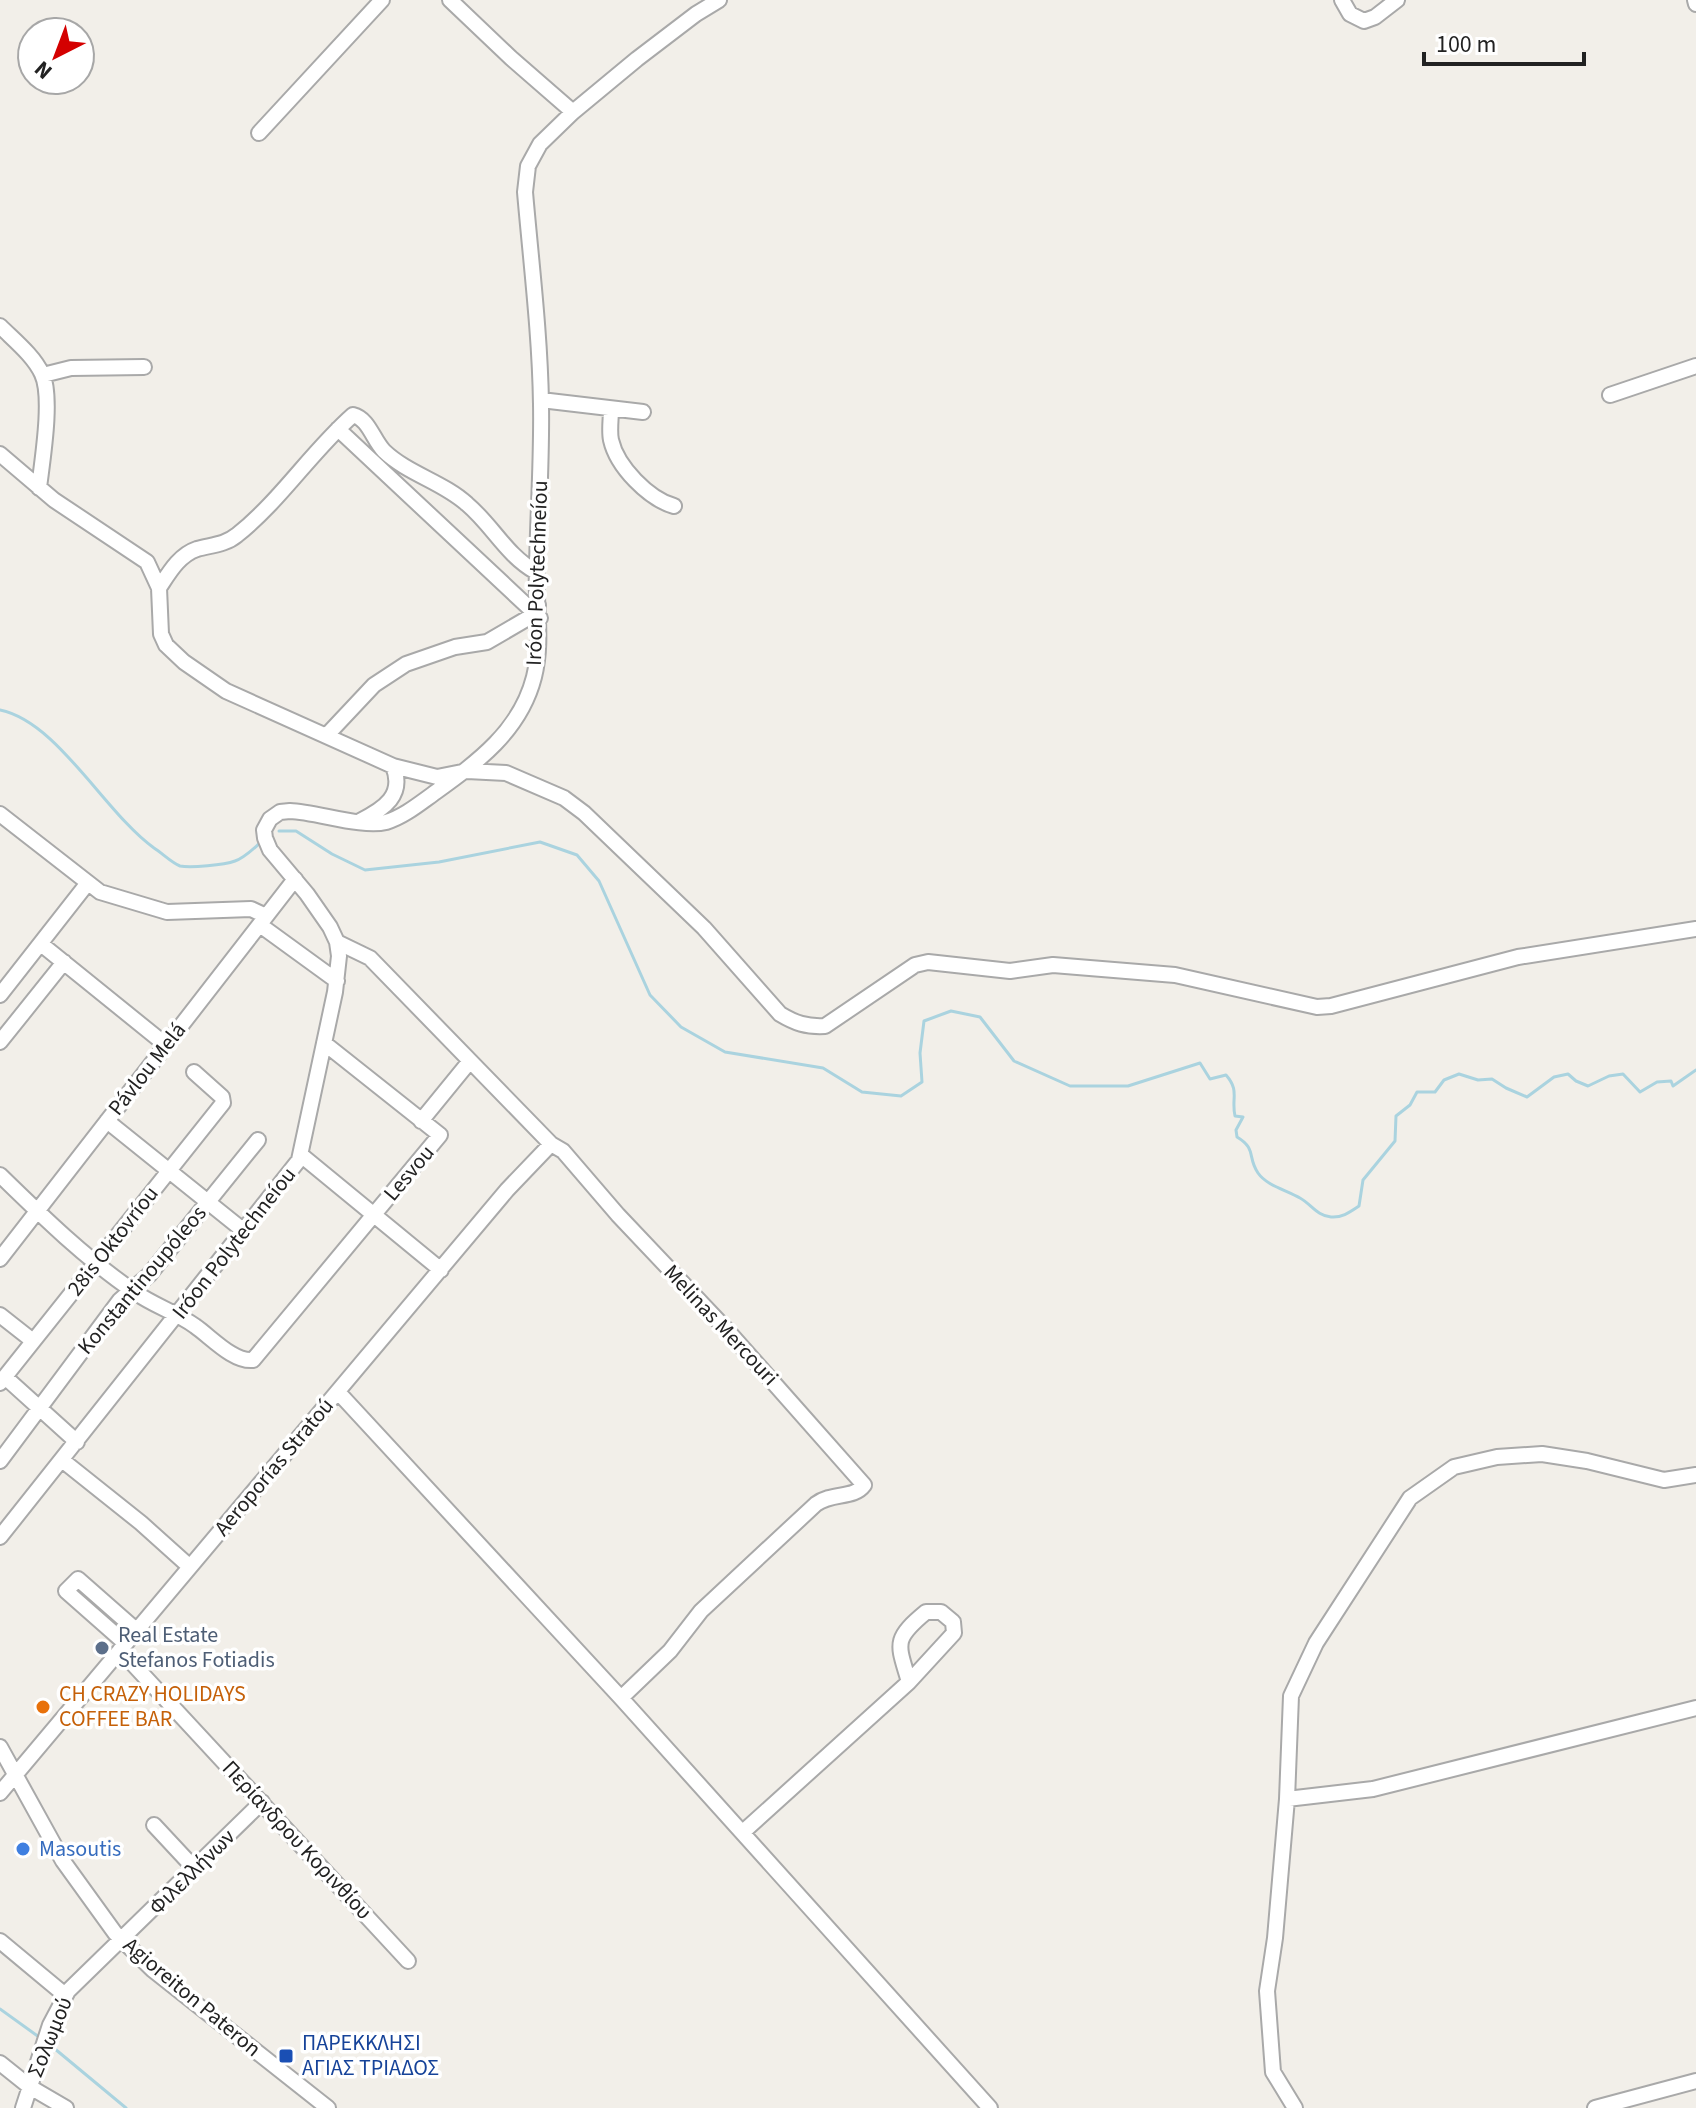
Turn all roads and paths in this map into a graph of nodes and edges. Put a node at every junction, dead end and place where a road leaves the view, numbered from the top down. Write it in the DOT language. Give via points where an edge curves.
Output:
graph roads {
  1 [pos="382,0"];
  2 [pos="450,0"];
  3 [pos="719,0"];
  4 [pos="1342,0"];
  5 [pos="1397,0"];
  6 [pos="573,112"];
  7 [pos="259,133"];
  8 [pos="0,326"];
  9 [pos="1696,366"];
  10 [pos="144,367"];
  11 [pos="43,375"];
  12 [pos="1610,395"];
  13 [pos="541,400"];
  14 [pos="611,409"];
  15 [pos="643,412"];
  16 [pos="338,429"];
  17 [pos="0,454"];
  18 [pos="39,488"];
  19 [pos="674,506"];
  20 [pos="536,572"];
  21 [pos="159,588"];
  22 [pos="538,612"];
  23 [pos="327,735"];
  24 [pos="393,766"];
  25 [pos="467,771"];
  26 [pos="0,814"];
  27 [pos="360,821"];
  28 [pos="295,879"];
  29 [pos="87,884"];
  30 [pos="263,920"];
  31 [pos="1696,929"];
  32 [pos="337,942"];
  33 [pos="41,944"];
  34 [pos="64,962"];
  35 [pos="337,981"];
  36 [pos="0,995"];
  37 [pos="0,1042"];
  38 [pos="324,1043"];
  39 [pos="166,1045"];
  40 [pos="470,1061"];
  41 [pos="194,1072"];
  42 [pos="107,1121"];
  43 [pos="421,1121"];
  44 [pos="258,1140"];
  45 [pos="551,1144"];
  46 [pos="301,1155"];
  47 [pos="169,1170"];
  48 [pos="0,1175"];
  49 [pos="208,1202"];
  50 [pos="37,1211"];
  51 [pos="374,1215"];
  52 [pos="244,1231"];
  53 [pos="0,1259"];
  54 [pos="96,1263"];
  55 [pos="441,1270"];
  56 [pos="132,1290"];
  57 [pos="0,1315"];
  58 [pos="177,1316"];
  59 [pos="33,1341"];
  60 [pos="3,1380"];
  61 [pos="338,1392"];
  62 [pos="39,1408"];
  63 [pos="77,1442"];
  64 [pos="62,1460"];
  65 [pos="0,1461"];
  66 [pos="1696,1475"];
  67 [pos="0,1537"];
  68 [pos="190,1567"];
  69 [pos="136,1630"];
  70 [pos="122,1646"];
  71 [pos="909,1682"];
  72 [pos="621,1698"];
  73 [pos="1696,1708"];
  74 [pos="0,1747"];
  75 [pos="16,1775"];
  76 [pos="0,1793"];
  77 [pos="1287,1799"];
  78 [pos="262,1802"];
  79 [pos="158,1822"];
  80 [pos="743,1832"];
  81 [pos="198,1866"];
  82 [pos="0,1941"];
  83 [pos="122,1941"];
  84 [pos="408,1961"];
  85 [pos="65,1995"];
  86 [pos="0,2063"];
  87 [pos="1696,2081"];
  88 [pos="30,2087"];
  89 [pos="23,2108"];
  90 [pos="66,2108"];
  91 [pos="328,2108"];
  92 [pos="990,2108"];
  93 [pos="1295,2108"];
  94 [pos="1595,2108"];
  1 -- 7 [label="street"];
  2 -- 6 [label="street"];
  3 -- 6 [label="street, Iróon Polytechneíou"];
  4 -- 5 [label="street" via="1350,14 1364,21"];
  6 -- 13 [label="street, Iróon Polytechneíou" via="540,144 526,172"];
  8 -- 11 [label="street"];
  9 -- 12 [label="street"];
  10 -- 11 [label="street" via="71,368"];
  11 -- 18 [label="street" via="45,438"];
  13 -- 14 [label="street"];
  13 -- 20 [label="street, Iróon Polytechneíou"];
  14 -- 15 [label="street"];
  14 -- 19 [label="street" via="611,442 630,476 661,502"];
  16 -- 20 [label="street" via="353,415 359,417 383,450 467,503 521,564"];
  16 -- 21 [label="street" via="271,506 234,538 186,555"];
  16 -- 22 [label="street"];
  17 -- 18 [label="street"];
  18 -- 21 [label="street" via="147,562"];
  20 -- 22 [label="street, Iróon Polytechneíou"];
  21 -- 23 [label="street" via="161,634 184,662 226,691"];
  22 -- 23 [label="street" via="487,642 406,664 374,685"];
  22 -- 25 [label="street, Iróon Polytechneíou" via="534,679 504,736"];
  23 -- 24 [label="street"];
  24 -- 25 [label="street" via="437,777"];
  24 -- 27 [label="street" via="397,791 382,810"];
  25 -- 27 [label="street, Iróon Polytechneíou" via="390,821"];
  25 -- 31 [label="street" via="506,773 574,805 704,928 780,1014 808,1027 825,1026 915,965 928,962 986,970 1053,965 1175,975 1317,1007 1518,957"];
  26 -- 29 [label="street"];
  27 -- 28 [label="street, Iróon Polytechneíou" via="290,811 273,816 265,838"];
  28 -- 30 [label="street, Pávlou Melá"];
  28 -- 32 [label="street, Iróon Polytechneíou"];
  29 -- 30 [label="street" via="106,895 167,912 251,909"];
  29 -- 33 [label="street"];
  30 -- 35 [label="street"];
  30 -- 39 [label="street, Pávlou Melá"];
  32 -- 35 [label="street, Iróon Polytechneíou"];
  32 -- 40 [label="street, Melinas Mercouri" via="370,958"];
  33 -- 34 [label="street"];
  33 -- 36 [label="street"];
  34 -- 37 [label="street"];
  34 -- 39 [label="street"];
  35 -- 38 [label="street, Iróon Polytechneíou"];
  38 -- 43 [label="street"];
  38 -- 46 [label="street, Iróon Polytechneíou"];
  39 -- 42 [label="street, Pávlou Melá"];
  40 -- 43 [label="street, Lesvou"];
  40 -- 45 [label="street, Melinas Mercouri"];
  41 -- 47 [label="street, 28is Oktovríou" via="224,1102"];
  42 -- 47 [label="street"];
  42 -- 50 [label="street, Pávlou Melá"];
  43 -- 51 [label="street, Lesvou" via="440,1135"];
  44 -- 49 [label="street, Konstantinoupóleos"];
  45 -- 55 [label="street, Aeroporías Stratoú"];
  45 -- 72 [label="street, Melinas Mercouri" via="563,1151 864,1485 858,1492 816,1504 701,1611 670,1651"];
  46 -- 51 [label="street"];
  46 -- 52 [label="street, Iróon Polytechneíou"];
  47 -- 49 [label="street"];
  47 -- 54 [label="street, 28is Oktovríou"];
  48 -- 50 [label="street"];
  49 -- 52 [label="street"];
  49 -- 56 [label="street, Konstantinoupóleos"];
  50 -- 53 [label="street, Pávlou Melá"];
  50 -- 54 [label="street"];
  51 -- 55 [label="street"];
  51 -- 58 [label="street" via="253,1360 243,1360"];
  52 -- 58 [label="street, Iróon Polytechneíou"];
  54 -- 56 [label="street"];
  54 -- 59 [label="street, 28is Oktovríou"];
  55 -- 61 [label="street, Aeroporías Stratoú"];
  56 -- 58 [label="street"];
  56 -- 62 [label="street, Konstantinoupóleos"];
  57 -- 59 [label="street"];
  58 -- 63 [label="street, Iróon Polytechneíou"];
  59 -- 60 [label="street, 28is Oktovríou"];
  60 -- 62 [label="street"];
  61 -- 68 [label="street, Aeroporías Stratoú"];
  61 -- 72 [label="street"];
  62 -- 63 [label="street"];
  62 -- 65 [label="street, Konstantinoupóleos"];
  63 -- 64 [label="street, Iróon Polytechneíou"];
  64 -- 67 [label="street, Iróon Polytechneíou"];
  64 -- 68 [label="street"];
  66 -- 77 [label="street" via="1664,1480 1542,1454 1497,1457 1454,1467 1410,1498 1316,1643 1291,1696"];
  68 -- 69 [label="street, Aeroporías Stratoú"];
  69 -- 70 [label="street, Aeroporías Stratoú"];
  69 -- 70 [label="street, Περίανδρου Κορινθίου" via="78,1579 66,1591"];
  70 -- 75 [label="street, Aeroporías Stratoú"];
  70 -- 78 [label="street, Περίανδρου Κορινθίου"];
  71 -- 71 [label="street" via="955,1632 953,1622 940,1611 926,1612 900,1640"];
  71 -- 80 [label="street"];
  72 -- 80 [label="street"];
  73 -- 77 [label="street" via="1373,1789"];
  74 -- 75 [label="street, Agioreiton Pateron"];
  75 -- 76 [label="street, Aeroporías Stratoú"];
  75 -- 83 [label="street, Agioreiton Pateron" via="63,1861"];
  77 -- 93 [label="street" via="1267,1991 1273,2072"];
  78 -- 81 [label="street, Φιλελλήνων"];
  78 -- 84 [label="street, Περίανδρου Κορινθίου"];
  79 -- 81 [label="street"];
  80 -- 92 [label="street"];
  81 -- 83 [label="street, Φιλελλήνων"];
  82 -- 85 [label="street"];
  83 -- 85 [label="street, Σολωμού"];
  83 -- 91 [label="street, Agioreiton Pateron"];
  85 -- 88 [label="street, Σολωμού"];
  86 -- 88 [label="street"];
  87 -- 94 [label="street"];
  88 -- 89 [label="street, Σολωμού"];
  88 -- 90 [label="street"];
}
